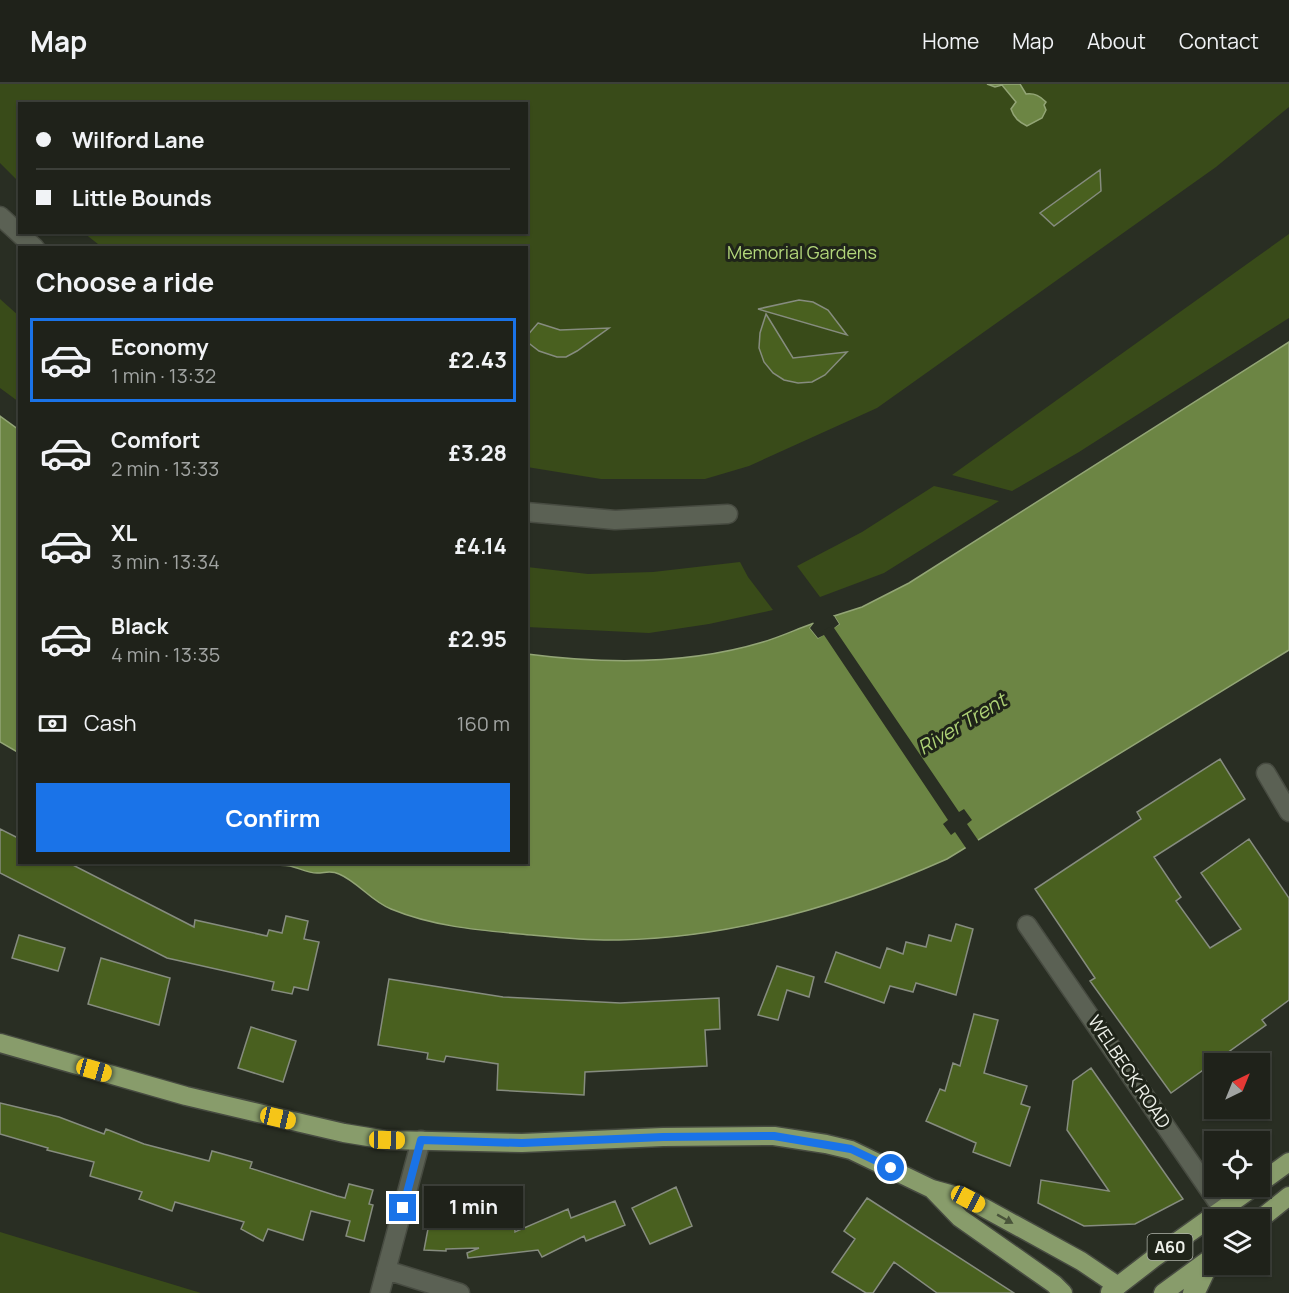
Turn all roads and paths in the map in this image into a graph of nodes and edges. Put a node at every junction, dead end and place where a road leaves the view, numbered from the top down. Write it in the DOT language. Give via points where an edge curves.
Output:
graph roads {
  1 [pos="0,216"];
  2 [pos="18,232"];
  3 [pos="20,234"];
  4 [pos="33,246"];
  5 [pos="528,512"];
  6 [pos="728,514"];
  7 [pos="1266,773"];
  8 [pos="1289,812"];
  9 [pos="1027,925"];
  10 [pos="0,1043"];
  11 [pos="421,1140"];
  12 [pos="1289,1162"];
  13 [pos="1270,1176"];
  14 [pos="932,1189"];
  15 [pos="1289,1196"];
  16 [pos="1244,1197"];
  17 [pos="1223,1209"];
  18 [pos="1233,1209"];
  19 [pos="1270,1211"];
  20 [pos="1204,1229"];
  21 [pos="1204,1263"];
  22 [pos="386,1270"];
  23 [pos="1204,1275"];
  24 [pos="1115,1291"];
  25 [pos="380,1293"];
  26 [pos="459,1293"];
  27 [pos="1063,1293"];
  28 [pos="1163,1293"];
  29 [pos="1192,1293"];
  1 -- 2 [label="street"];
  3 -- 4 [label="street"];
  5 -- 6 [label="street" via="615,520"];
  7 -- 8 [label="street"];
  9 -- 17 [label="street, WELBECK ROAD"];
  10 -- 11 [label="main road" via="186,1096 345,1133 387,1140"];
  11 -- 14 [label="main road" via="522,1143 774,1136 851,1149"];
  11 -- 22 [label="street"];
  12 -- 13 [label="main road"];
  14 -- 24 [label="main road, one-way" via="968,1199 1081,1261"];
  14 -- 27 [label="main road" via="960,1218"];
  15 -- 19 [label="main road"];
  16 -- 18 [label="main road, A60"];
  20 -- 24 [label="main road, A60" via="1154,1258"];
  21 -- 28 [label="main road, A60"];
  22 -- 25 [label="street"];
  22 -- 26 [label="street"];
  23 -- 29 [label="main road, A60"];
}
